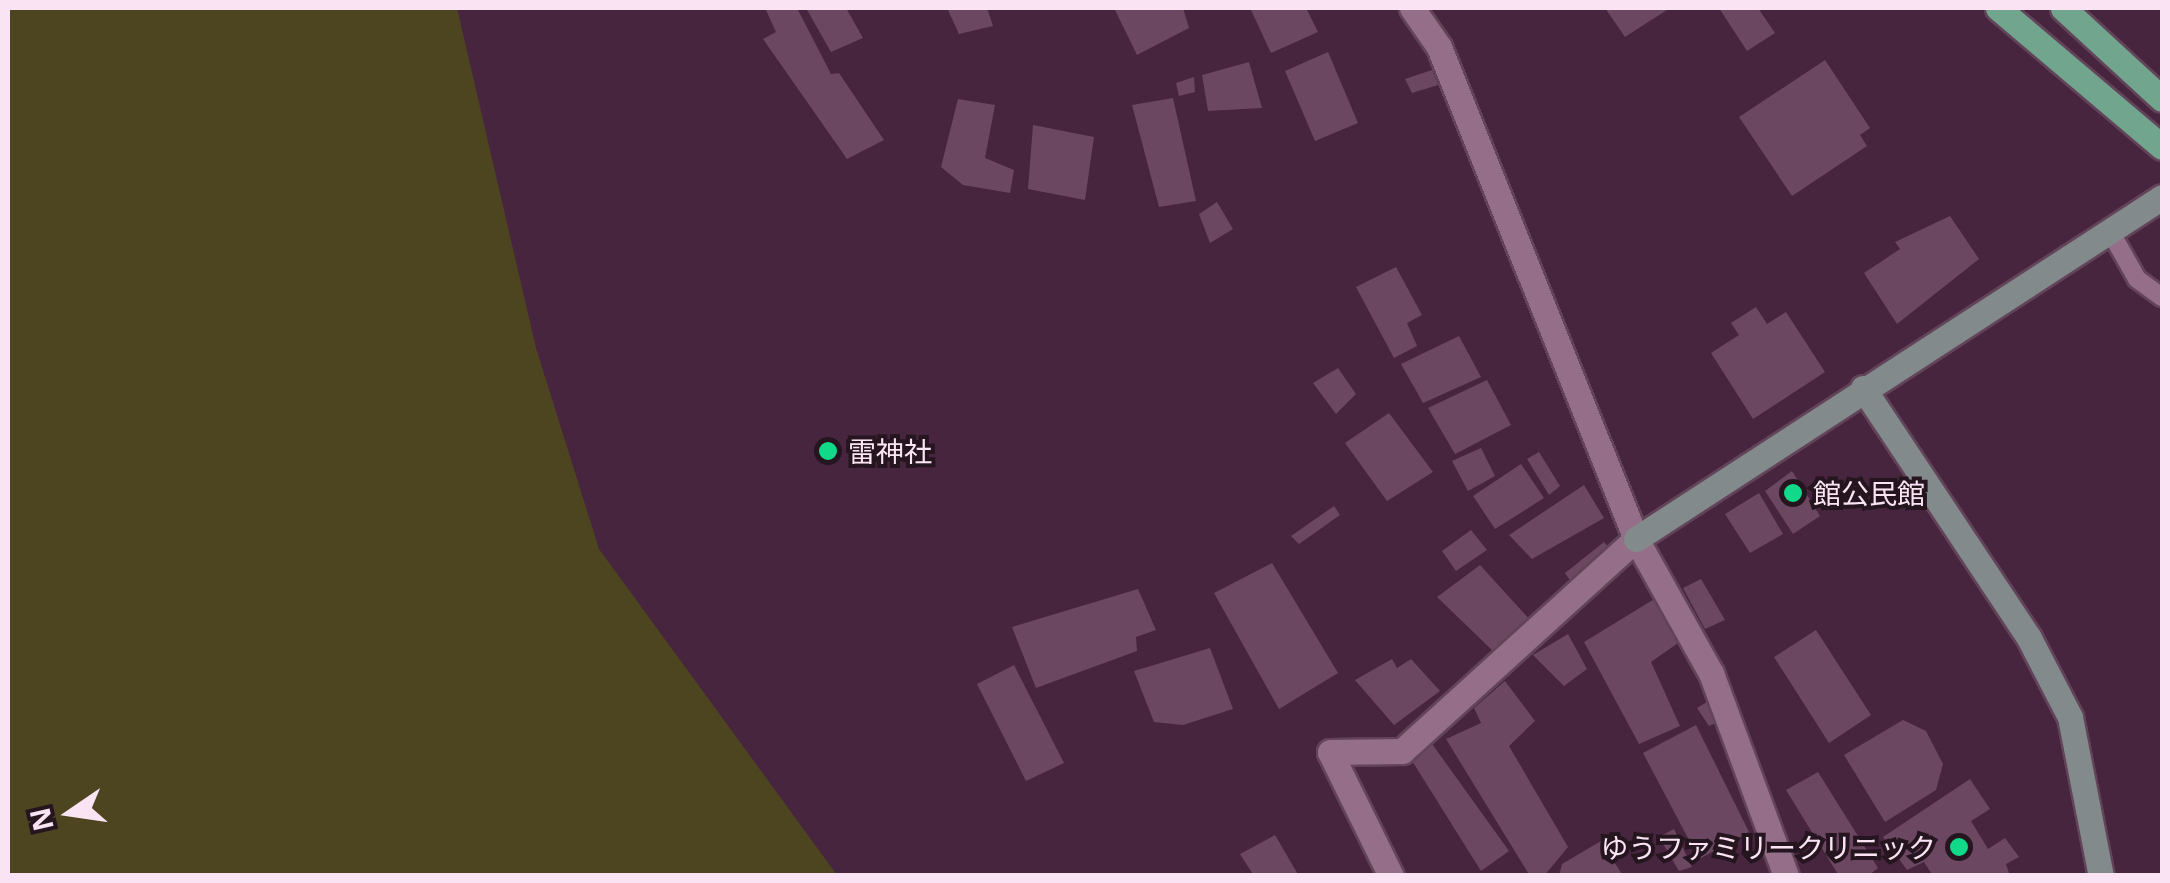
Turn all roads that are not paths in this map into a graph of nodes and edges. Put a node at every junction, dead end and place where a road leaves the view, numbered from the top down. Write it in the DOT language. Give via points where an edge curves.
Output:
graph roads {
  1 [pos="1412,8"];
  2 [pos="1998,8"];
  3 [pos="2063,8"];
  4 [pos="2162,99"];
  5 [pos="2162,147"];
  6 [pos="2162,197"];
  7 [pos="2110,231"];
  8 [pos="2162,297"];
  9 [pos="1864,388"];
  10 [pos="1636,539"];
  11 [pos="1391,876"];
  12 [pos="1786,876"];
  13 [pos="2101,876"];
  1 -- 10 [label="street" via="1446,65"];
  2 -- 5 [label="main road"];
  3 -- 4 [label="main road"];
  6 -- 7 [label="street"];
  7 -- 8 [label="lane" via="2138,279"];
  7 -- 9 [label="street"];
  9 -- 10 [label="street"];
  9 -- 13 [label="street" via="2029,638 2070,717"];
  10 -- 11 [label="street" via="1402,751 1330,752"];
  10 -- 12 [label="street" via="1711,673"];
}
